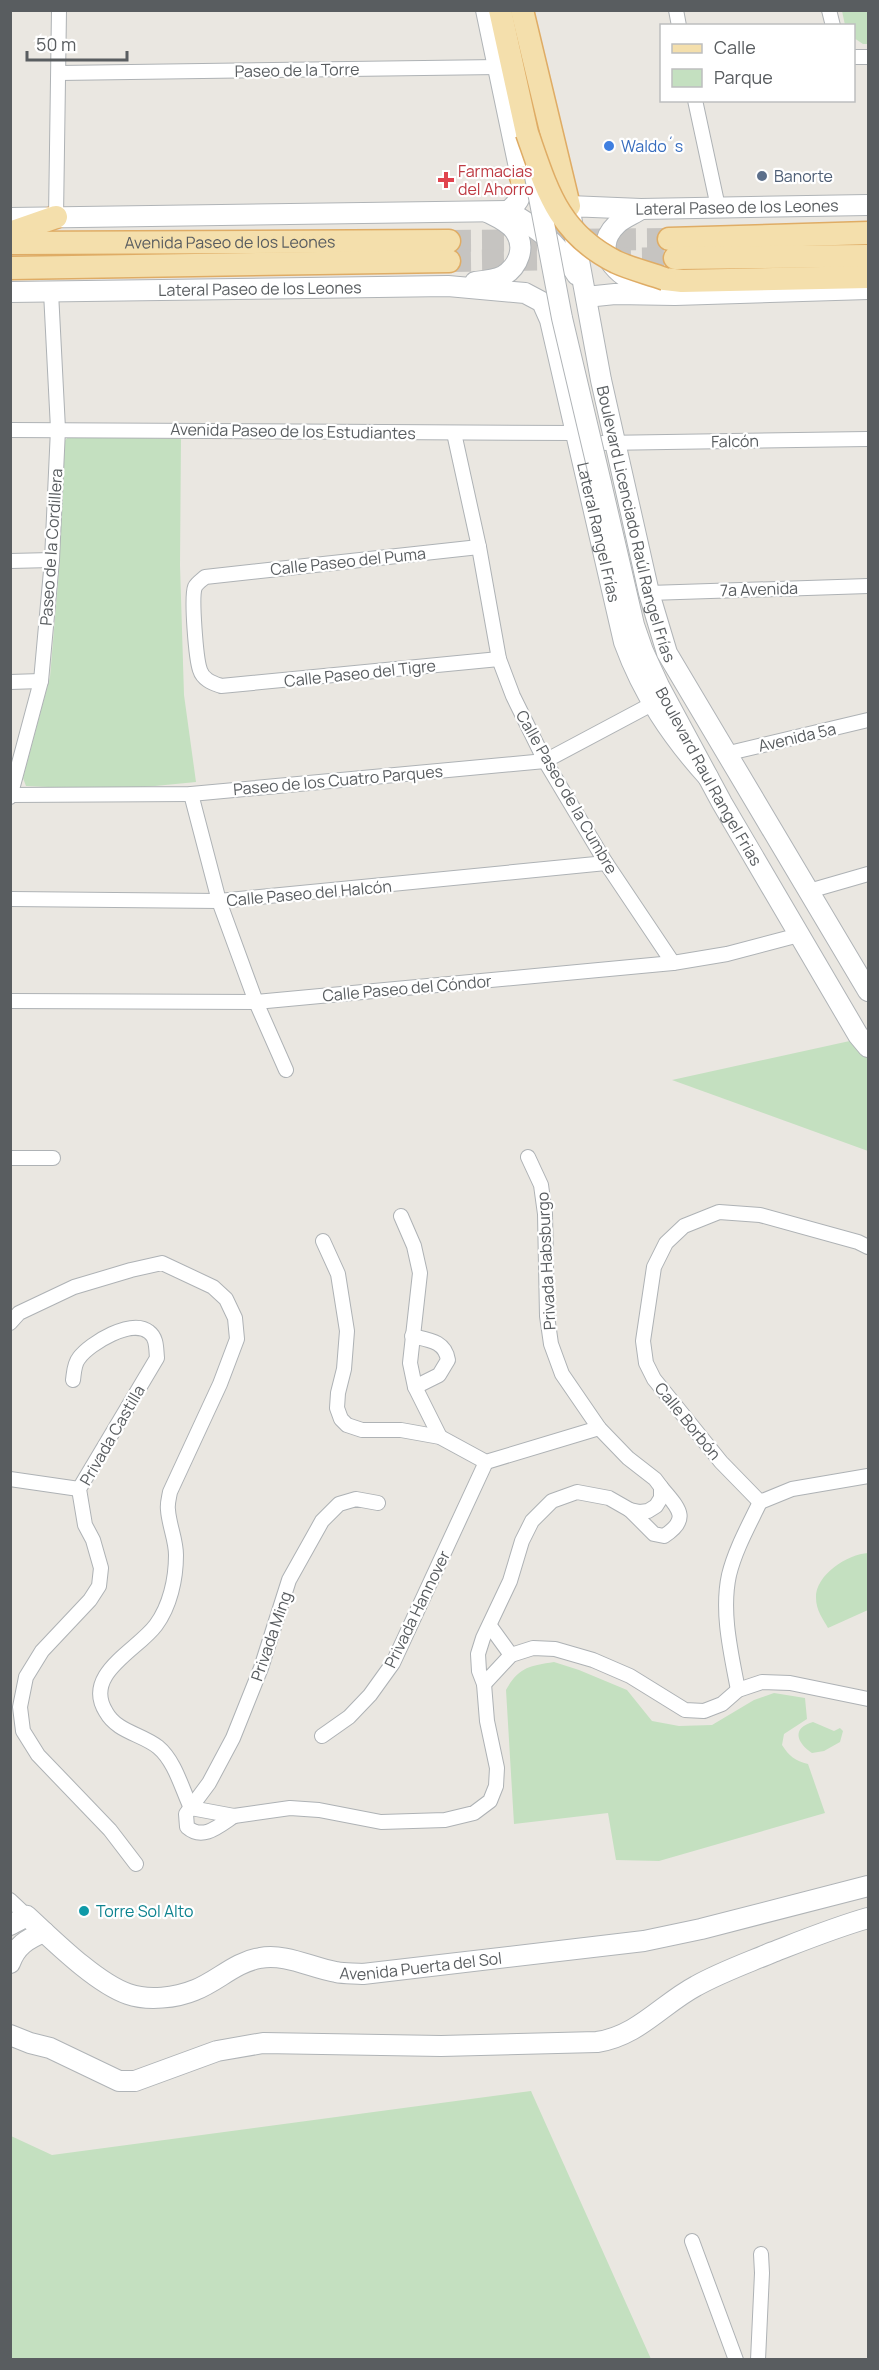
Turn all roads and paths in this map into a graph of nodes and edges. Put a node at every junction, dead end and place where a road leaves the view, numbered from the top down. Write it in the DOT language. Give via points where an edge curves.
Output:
graph roads {
  1 [pos="59,10"];
  2 [pos="486,10"];
  3 [pos="500,10"];
  4 [pos="522,10"];
  5 [pos="499,67"];
  6 [pos="59,73"];
  7 [pos="695,102"];
  8 [pos="527,133"];
  9 [pos="559,164"];
  10 [pos="521,177"];
  11 [pos="868,205"];
  12 [pos="569,206"];
  13 [pos="718,207"];
  14 [pos="641,209"];
  15 [pos="508,211"];
  16 [pos="487,212"];
  17 [pos="57,217"];
  18 [pos="10,218"];
  19 [pos="10,233"];
  20 [pos="868,233"];
  21 [pos="10,243"];
  22 [pos="868,256"];
  23 [pos="10,268"];
  24 [pos="868,277"];
  25 [pos="448,286"];
  26 [pos="670,287"];
  27 [pos="584,290"];
  28 [pos="868,290"];
  29 [pos="510,291"];
  30 [pos="10,292"];
  31 [pos="51,292"];
  32 [pos="602,380"];
  33 [pos="565,393"];
  34 [pos="58,429"];
  35 [pos="10,430"];
  36 [pos="454,433"];
  37 [pos="574,433"];
  38 [pos="868,439"];
  39 [pos="609,443"];
  40 [pos="601,483"];
  41 [pos="479,547"];
  42 [pos="52,560"];
  43 [pos="10,561"];
  44 [pos="868,586"];
  45 [pos="649,592"];
  46 [pos="499,659"];
  47 [pos="41,681"];
  48 [pos="10,682"];
  49 [pos="221,686"];
  50 [pos="652,704"];
  51 [pos="868,720"];
  52 [pos="725,754"];
  53 [pos="545,761"];
  54 [pos="708,777"];
  55 [pos="191,794"];
  56 [pos="11,796"];
  57 [pos="606,863"];
  58 [pos="868,874"];
  59 [pos="809,891"];
  60 [pos="10,899"];
  61 [pos="219,901"];
  62 [pos="799,934"];
  63 [pos="673,963"];
  64 [pos="868,991"];
  65 [pos="10,1001"];
  66 [pos="256,1002"];
  67 [pos="868,1047"];
  68 [pos="286,1070"];
  69 [pos="528,1156"];
  70 [pos="10,1158"];
  71 [pos="53,1158"];
  72 [pos="400,1216"];
  73 [pos="323,1241"];
  74 [pos="868,1247"];
  75 [pos="10,1323"];
  76 [pos="412,1336"];
  77 [pos="73,1380"];
  78 [pos="415,1387"];
  79 [pos="599,1428"];
  80 [pos="440,1437"];
  81 [pos="486,1462"];
  82 [pos="868,1476"];
  83 [pos="10,1479"];
  84 [pos="661,1487"];
  85 [pos="80,1489"];
  86 [pos="760,1502"];
  87 [pos="378,1503"];
  88 [pos="630,1510"];
  89 [pos="490,1626"];
  90 [pos="511,1655"];
  91 [pos="484,1684"];
  92 [pos="738,1690"];
  93 [pos="868,1699"];
  94 [pos="322,1736"];
  95 [pos="190,1808"];
  96 [pos="234,1816"];
  97 [pos="135,1864"];
  98 [pos="868,1886"];
  99 [pos="833,1895"];
  100 [pos="10,1900"];
  101 [pos="868,1918"];
  102 [pos="19,1921"];
  103 [pos="840,1926"];
  104 [pos="44,1932"];
  105 [pos="10,1963"];
  106 [pos="10,2035"];
  107 [pos="692,2241"];
  108 [pos="761,2254"];
  109 [pos="735,2360"];
  110 [pos="758,2360"];
  1 -- 6 [label="street"];
  2 -- 5 [label="street"];
  3 -- 8 [label="main road, Boulevard Licenciado Raúl Rangel Frías"];
  4 -- 9 [label="main road, Boulevard Licenciado Raúl Rangel Frías"];
  5 -- 6 [label="street, Paseo de la Torre"];
  5 -- 10 [label="street"];
  6 -- 17 [label="street"];
  7 -- 13 [label="street"];
  8 -- 26 [label="main road, bridge" via="549,196 573,232 592,249"];
  8 -- 40 [label="street, Boulevard Licenciado Raúl Rangel Frías, bridge" via="562,318"];
  9 -- 10 [label="main road" via="551,189 536,188"];
  9 -- 12 [label="main road, Boulevard Licenciado Raúl Rangel Frías"];
  10 -- 15 [label="street" via="520,198"];
  11 -- 13 [label="street, Lateral Paseo de los Leones"];
  12 -- 14 [label="street, Lateral Paseo de los Leones"];
  12 -- 27 [label="street, Boulevard Licenciado Raúl Rangel Frías"];
  13 -- 14 [label="street, Lateral Paseo de los Leones"];
  14 -- 26 [label="street" via="618,223 609,234 606,247 612,266 637,285"];
  15 -- 16 [label="street"];
  15 -- 27 [label="street" via="539,230 561,250"];
  16 -- 17 [label="street"];
  16 -- 25 [label="street" via="514,230 521,254 501,277"];
  17 -- 18 [label="street"];
  17 -- 19 [label="main road"];
  20 -- 22 [label="main road" via="672,249"];
  21 -- 23 [label="main road, Avenida Paseo de los Leones" via="449,251"];
  24 -- 26 [label="main road" via="682,280"];
  25 -- 29 [label="street, Lateral Paseo de los Leones"];
  25 -- 31 [label="street, Lateral Paseo de los Leones"];
  26 -- 27 [label="street" via="615,294"];
  26 -- 28 [label="street"];
  27 -- 32 [label="street, Boulevard Licenciado Raúl Rangel Frías"];
  29 -- 33 [label="street, Lateral Rangel Frías" via="534,297 547,311"];
  30 -- 31 [label="street, Lateral Paseo de los Leones"];
  31 -- 34 [label="street, Paseo de la Cordillera"];
  32 -- 33 [label="street" via="592,402 586,404"];
  32 -- 39 [label="street, Boulevard Licenciado Raúl Rangel Frías"];
  33 -- 37 [label="street, Lateral Rangel Frías"];
  34 -- 35 [label="street, Avenida Paseo de los Estudiantes"];
  34 -- 36 [label="street, Avenida Paseo de los Estudiantes"];
  34 -- 42 [label="street, Paseo de la Cordillera"];
  36 -- 37 [label="street, Avenida Paseo de los Estudiantes"];
  36 -- 41 [label="street, Calle Paseo de la Cumbre"];
  37 -- 39 [label="street"];
  37 -- 50 [label="street, Lateral Rangel Frías" via="624,642"];
  38 -- 39 [label="street, Falcón"];
  39 -- 45 [label="street, Boulevard Licenciado Raúl Rangel Frías" via="607,448 631,515"];
  40 -- 54 [label="street, Boulevard Raul Rangel Frias" via="643,651"];
  41 -- 46 [label="street, Calle Paseo de la Cumbre"];
  41 -- 49 [label="street, Calle Paseo del Puma" via="205,577 196,585 193,597 200,672"];
  42 -- 43 [label="street"];
  42 -- 47 [label="street, Paseo de la Cordillera"];
  44 -- 45 [label="street, 7a Avenida"];
  45 -- 52 [label="street, Boulevard Licenciado Raúl Rangel Frías" via="667,653"];
  46 -- 49 [label="street, Calle Paseo del Tigre"];
  46 -- 53 [label="street, Calle Paseo de la Cumbre"];
  47 -- 48 [label="street"];
  47 -- 56 [label="street, Paseo de la Cordillera"];
  50 -- 53 [label="street, Paseo de los Cuatro Parques"];
  50 -- 54 [label="street, Lateral Rangel Frías" via="676,741"];
  51 -- 52 [label="street, Avenida 5a"];
  52 -- 59 [label="street, Boulevard Licenciado Raúl Rangel Frías"];
  53 -- 55 [label="street, Paseo de los Cuatro Parques"];
  53 -- 57 [label="street, Calle Paseo de la Cumbre"];
  54 -- 62 [label="street, Boulevard Raul Rangel Frias"];
  55 -- 56 [label="street, Paseo de los Cuatro Parques"];
  55 -- 61 [label="street"];
  57 -- 61 [label="street, Calle Paseo del Halcón"];
  57 -- 63 [label="street, Calle Paseo de la Cumbre"];
  58 -- 59 [label="street"];
  59 -- 64 [label="street, Boulevard Licenciado Raúl Rangel Frías"];
  60 -- 61 [label="street, Calle Paseo del Halcón"];
  61 -- 66 [label="street"];
  62 -- 63 [label="street, Calle Paseo del Cóndor" via="726,954"];
  62 -- 67 [label="street, Boulevard Raul Rangel Frias"];
  63 -- 66 [label="street, Calle Paseo del Cóndor"];
  65 -- 66 [label="street, Calle Paseo del Cóndor"];
  66 -- 68 [label="street"];
  69 -- 79 [label="street, Privada Habsburgo" via="541,1185 551,1344 562,1374"];
  70 -- 71 [label="street"];
  72 -- 76 [label="street" via="414,1246 420,1273"];
  73 -- 80 [label="street" via="338,1274 347,1331 338,1393 341,1419 362,1430 400,1430"];
  74 -- 86 [label="street, Calle Borbón" via="760,1215 719,1212 684,1226 666,1243 654,1267 643,1341 646,1363 654,1379 721,1461"];
  75 -- 95 [label="street" via="19,1313 74,1287 162,1263 213,1287 226,1299 235,1318 237,1339 170,1492 168,1509 176,1554 171,1595 156,1625 117,1660 101,1688 105,1712 115,1724 150,1741 165,1755"];
  76 -- 78 [label="street" via="410,1363"];
  76 -- 78 [label="street" via="435,1341 443,1347 448,1360 439,1376"];
  77 -- 85 [label="street, Privada Castilla" via="79,1358 104,1338 125,1328 140,1328 156,1341 157,1358"];
  78 -- 80 [label="street"];
  79 -- 81 [label="street"];
  79 -- 84 [label="street, Privada Habsburgo"];
  80 -- 81 [label="street"];
  81 -- 94 [label="street, Privada Hannover" via="393,1663 349,1717"];
  82 -- 86 [label="street" via="792,1489"];
  83 -- 85 [label="street"];
  84 -- 88 [label="street" via="656,1506 648,1511"];
  84 -- 88 [label="street, Privada Habsburgo" via="678,1508 677,1528 664,1536 654,1534"];
  85 -- 97 [label="street, Privada Castilla" via="85,1525 101,1568 99,1586 42,1651 26,1677 20,1707 23,1731 38,1755 111,1830"];
  86 -- 92 [label="street" via="729,1574 726,1604"];
  87 -- 95 [label="street, Privada Ming" via="356,1499 339,1504 322,1521 289,1581 233,1738 209,1783"];
  88 -- 89 [label="street" via="609,1498 577,1492 552,1500 532,1521 522,1541"];
  89 -- 90 [label="street"];
  89 -- 91 [label="street" via="478,1654"];
  90 -- 91 [label="street"];
  90 -- 92 [label="street" via="533,1648 555,1649 593,1660 630,1676 685,1710 704,1711 722,1704"];
  91 -- 96 [label="street" via="497,1768 496,1786 490,1801 474,1814 445,1820 381,1822 290,1808"];
  92 -- 93 [label="street" via="762,1682 790,1683"];
  95 -- 96 [label="street"];
  95 -- 96 [label="street" via="185,1820 187,1827 199,1834"];
  98 -- 99 [label="street, Avenida Puerta del Sol"];
  99 -- 103 [label="street"];
  99 -- 104 [label="street, Avenida Puerta del Sol" via="644,1941 363,1974 338,1973 261,1957 236,1965 185,1995 164,1997 130,1995 116,1989"];
  100 -- 102 [label="street, Avenida Puerta del Sol"];
  101 -- 103 [label="street"];
  102 -- 104 [label="street, Avenida Puerta del Sol"];
  103 -- 106 [label="street" via="722,1972 625,2034 597,2042 441,2046 263,2043 217,2051 135,2081 119,2081 60,2052"];
  104 -- 105 [label="street" via="22,1944"];
  107 -- 109 [label="street"];
  108 -- 110 [label="street"];
}
